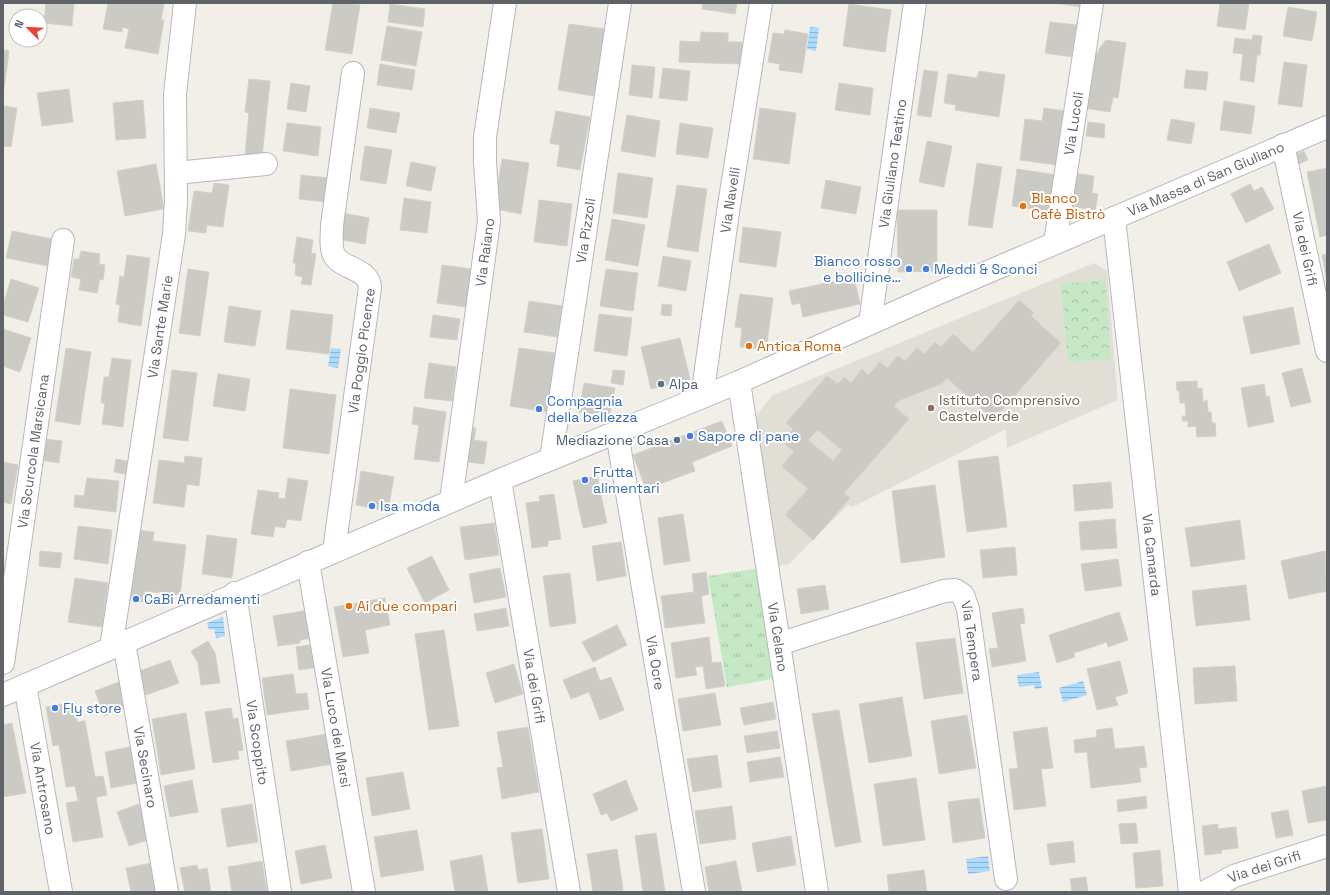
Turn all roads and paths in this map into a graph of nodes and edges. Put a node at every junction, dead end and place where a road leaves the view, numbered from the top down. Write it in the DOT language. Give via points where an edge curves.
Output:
graph roads {
  1 [pos="185,3"];
  2 [pos="505,3"];
  3 [pos="620,3"];
  4 [pos="761,3"];
  5 [pos="915,3"];
  6 [pos="1092,3"];
  7 [pos="353,73"];
  8 [pos="1327,126"];
  9 [pos="1283,146"];
  10 [pos="266,164"];
  11 [pos="176,173"];
  12 [pos="1114,218"];
  13 [pos="63,240"];
  14 [pos="1056,243"];
  15 [pos="870,323"];
  16 [pos="1327,351"];
  17 [pos="739,382"];
  18 [pos="702,397"];
  19 [pos="617,433"];
  20 [pos="551,459"];
  21 [pos="500,480"];
  22 [pos="451,501"];
  23 [pos="334,551"];
  24 [pos="308,562"];
  25 [pos="235,594"];
  26 [pos="779,644"];
  27 [pos="117,645"];
  28 [pos="3,663"];
  29 [pos="25,685"];
  30 [pos="3,694"];
  31 [pos="1327,846"];
  32 [pos="1006,879"];
  33 [pos="61,892"];
  34 [pos="167,892"];
  35 [pos="280,892"];
  36 [pos="364,892"];
  37 [pos="569,892"];
  38 [pos="694,892"];
  39 [pos="817,892"];
  40 [pos="1190,892"];
  41 [pos="1205,892"];
  1 -- 11 [label="street, Via Sante Marie" via="175,94"];
  2 -- 22 [label="street, Via Raiano" via="486,136 489,221"];
  3 -- 20 [label="street, Via Pizzoli"];
  4 -- 18 [label="street, Via Navelli"];
  5 -- 15 [label="street, Via Giuliano Teatino"];
  6 -- 14 [label="street, Via Lucoli"];
  7 -- 23 [label="street, Via Poggio Picenze" via="332,224 332,248 337,259 366,276 370,287"];
  8 -- 9 [label="street, Via Massa di San Giuliano"];
  9 -- 12 [label="street, Via Massa di San Giuliano"];
  9 -- 16 [label="street, Via dei Grifi"];
  10 -- 11 [label="street"];
  11 -- 27 [label="street, Via Sante Marie" via="174,234"];
  12 -- 14 [label="street, Via Massa di San Giuliano"];
  12 -- 40 [label="street, Via Camarda"];
  13 -- 28 [label="street, Via Scurcola Marsicana"];
  14 -- 15 [label="street, Via Massa di San Giuliano"];
  15 -- 17 [label="street, Via Massa di San Giuliano"];
  17 -- 18 [label="street, Via Massa di San Giuliano"];
  17 -- 26 [label="street, Via Celano"];
  18 -- 19 [label="street, Via Massa di San Giuliano"];
  19 -- 20 [label="street, Via Massa di San Giuliano"];
  19 -- 38 [label="street, Via Ocre"];
  20 -- 21 [label="street, Via Massa di San Giuliano"];
  21 -- 22 [label="street, Via Massa di San Giuliano"];
  21 -- 37 [label="street, Via dei Grifi"];
  22 -- 23 [label="street, Via Massa di San Giuliano"];
  23 -- 24 [label="street, Via Massa di San Giuliano"];
  24 -- 25 [label="street, Via Massa di San Giuliano"];
  24 -- 36 [label="street, Via Luco dei Marsi"];
  25 -- 27 [label="street, Via Massa di San Giuliano"];
  25 -- 35 [label="street, Via Scoppito"];
  26 -- 32 [label="street, Via Tempera" via="944,591 955,590 963,595 968,609"];
  26 -- 39 [label="street, Via Celano"];
  27 -- 29 [label="street, Via Massa di San Giuliano"];
  27 -- 34 [label="street, Via Secinaro"];
  29 -- 30 [label="street, Via Massa di San Giuliano"];
  29 -- 33 [label="street, Via Antrosano"];
  31 -- 41 [label="street, Via dei Grifi" via="1234,876"];
}
